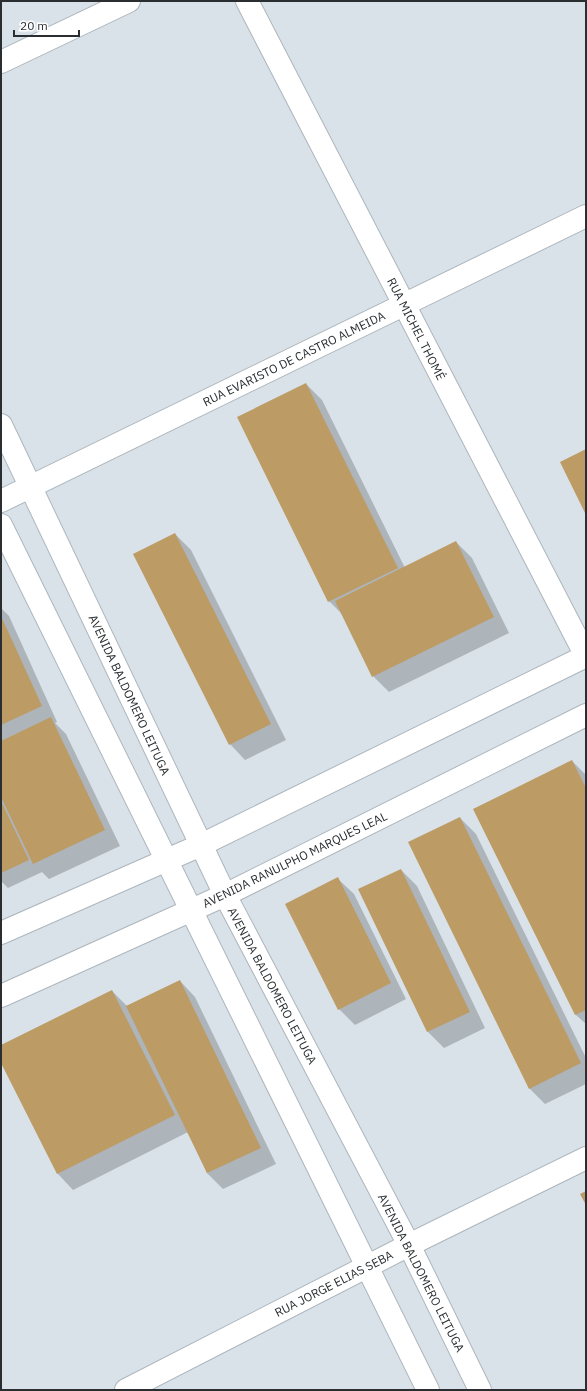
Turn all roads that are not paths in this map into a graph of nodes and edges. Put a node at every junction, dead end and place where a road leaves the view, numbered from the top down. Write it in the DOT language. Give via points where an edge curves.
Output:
graph roads {
  1 [pos="129,1"];
  2 [pos="247,1"];
  3 [pos="1,62"];
  4 [pos="586,216"];
  5 [pos="404,305"];
  6 [pos="1,425"];
  7 [pos="30,487"];
  8 [pos="1,501"];
  9 [pos="1,525"];
  10 [pos="586,656"];
  11 [pos="586,716"];
  12 [pos="201,845"];
  13 [pos="166,860"];
  14 [pos="225,895"];
  15 [pos="191,910"];
  16 [pos="1,933"];
  17 [pos="1,996"];
  18 [pos="586,1158"];
  19 [pos="409,1245"];
  20 [pos="367,1267"];
  21 [pos="126,1390"];
  22 [pos="428,1390"];
  23 [pos="480,1390"];
  1 -- 3 [label="main road"];
  2 -- 5 [label="main road, RUA MICHEL THOMÉ"];
  4 -- 5 [label="main road, RUA EVARISTO DE CASTRO ALMEIDA"];
  5 -- 7 [label="main road, RUA EVARISTO DE CASTRO ALMEIDA"];
  5 -- 10 [label="main road, RUA MICHEL THOMÉ"];
  6 -- 7 [label="main road, AVENIDA BALDOMERO LEITUGA"];
  7 -- 8 [label="main road, RUA EVARISTO DE CASTRO ALMEIDA"];
  7 -- 12 [label="main road, AVENIDA BALDOMERO LEITUGA"];
  9 -- 13 [label="main road"];
  10 -- 12 [label="main road"];
  11 -- 14 [label="main road, AVENIDA RANULPHO MARQUES LEAL"];
  12 -- 13 [label="main road"];
  12 -- 14 [label="main road, AVENIDA BALDOMERO LEITUGA"];
  13 -- 15 [label="main road"];
  13 -- 16 [label="main road"];
  14 -- 15 [label="main road, AVENIDA RANULPHO MARQUES LEAL"];
  14 -- 19 [label="main road, AVENIDA BALDOMERO LEITUGA"];
  15 -- 17 [label="main road, AVENIDA RANULPHO MARQUES LEAL"];
  15 -- 20 [label="main road"];
  18 -- 19 [label="main road, RUA JORGE ELIAS SEBA"];
  19 -- 20 [label="main road, RUA JORGE ELIAS SEBA"];
  19 -- 23 [label="main road, AVENIDA BALDOMERO LEITUGA"];
  20 -- 21 [label="main road, RUA JORGE ELIAS SEBA"];
  20 -- 22 [label="main road"];
}
